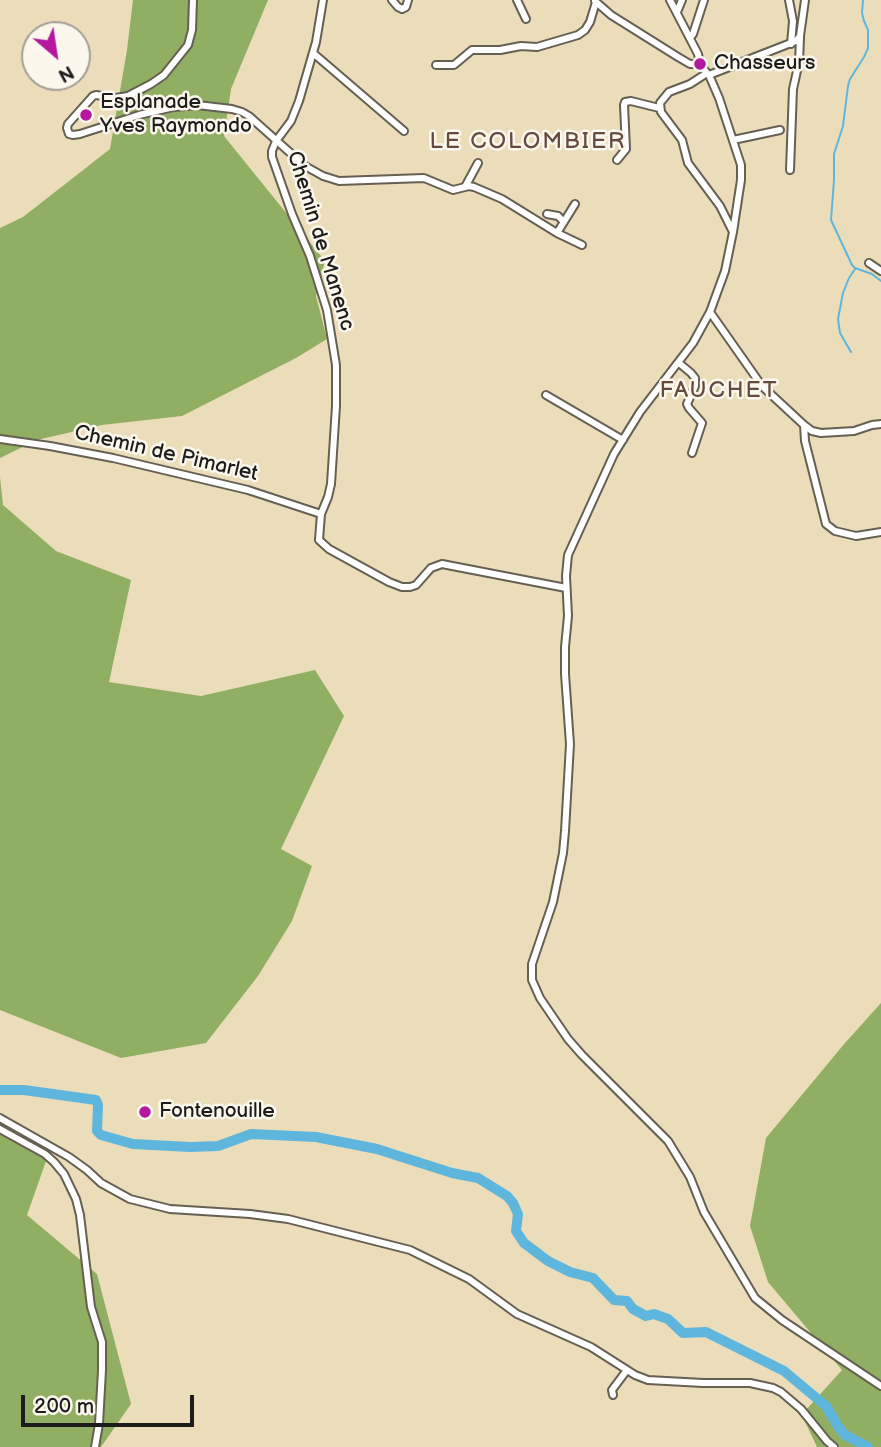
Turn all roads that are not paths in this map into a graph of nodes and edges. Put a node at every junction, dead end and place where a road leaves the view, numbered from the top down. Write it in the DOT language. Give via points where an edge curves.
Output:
graph roads {
  1 [pos="193,0"];
  2 [pos="323,0"];
  3 [pos="392,0"];
  4 [pos="408,0"];
  5 [pos="517,0"];
  6 [pos="670,0"];
  7 [pos="682,0"];
  8 [pos="704,0"];
  9 [pos="789,0"];
  10 [pos="804,0"];
  11 [pos="595,1"];
  12 [pos="677,12"];
  13 [pos="526,19"];
  14 [pos="800,36"];
  15 [pos="690,37"];
  16 [pos="791,44"];
  17 [pos="313,53"];
  18 [pos="700,64"];
  19 [pos="436,65"];
  20 [pos="708,74"];
  21 [pos="659,108"];
  22 [pos="404,131"];
  23 [pos="780,131"];
  24 [pos="733,140"];
  25 [pos="275,141"];
  26 [pos="617,160"];
  27 [pos="478,163"];
  28 [pos="790,170"];
  29 [pos="465,187"];
  30 [pos="575,204"];
  31 [pos="547,214"];
  32 [pos="564,222"];
  33 [pos="733,232"];
  34 [pos="557,233"];
  35 [pos="582,245"];
  36 [pos="869,264"];
  37 [pos="881,271"];
  38 [pos="710,312"];
  39 [pos="679,363"];
  40 [pos="547,395"];
  41 [pos="881,424"];
  42 [pos="804,425"];
  43 [pos="0,439"];
  44 [pos="623,440"];
  45 [pos="692,453"];
  46 [pos="321,514"];
  47 [pos="881,532"];
  48 [pos="566,588"];
  49 [pos="0,1118"];
  50 [pos="0,1129"];
  51 [pos="627,1370"];
  52 [pos="881,1386"];
  53 [pos="613,1395"];
  54 [pos="95,1447"];
  55 [pos="834,1447"];
  1 -- 25 [label="street" via="188,45 164,75 128,96 93,96 68,124 69,134 164,108 197,105 244,113"];
  2 -- 17 [label="street"];
  3 -- 4 [label="street" via="402,9"];
  5 -- 13 [label="street"];
  6 -- 12 [label="street"];
  7 -- 12 [label="street"];
  8 -- 15 [label="street"];
  9 -- 16 [label="street"];
  10 -- 14 [label="street"];
  11 -- 18 [label="street" via="678,57"];
  11 -- 19 [label="street" via="590,22 578,36 537,47 472,50 454,65"];
  12 -- 15 [label="street"];
  14 -- 16 [label="street"];
  14 -- 28 [label="street"];
  15 -- 18 [label="street"];
  16 -- 20 [label="street"];
  17 -- 22 [label="street"];
  17 -- 25 [label="street" via="293,118"];
  18 -- 20 [label="street"];
  20 -- 21 [label="street" via="669,92"];
  20 -- 24 [label="street"];
  21 -- 26 [label="street" via="625,102 626,149"];
  21 -- 33 [label="street" via="681,137 688,163"];
  23 -- 24 [label="street"];
  24 -- 33 [label="street" via="741,173"];
  25 -- 29 [label="street" via="309,169 340,181 424,178 453,190"];
  25 -- 46 [label="street, Chemin de Manenc" via="272,157 317,276 335,356 332,473"];
  27 -- 29 [label="street"];
  29 -- 34 [label="street" via="502,198"];
  30 -- 32 [label="street"];
  31 -- 32 [label="street"];
  32 -- 34 [label="street"];
  33 -- 38 [label="street"];
  34 -- 35 [label="street"];
  36 -- 37 [label="street"];
  38 -- 39 [label="street"];
  38 -- 42 [label="street" via="762,386"];
  39 -- 44 [label="street"];
  39 -- 45 [label="street" via="695,378 688,404 702,422"];
  40 -- 44 [label="street"];
  41 -- 42 [label="street" via="821,433"];
  42 -- 47 [label="street" via="826,524 856,536"];
  43 -- 46 [label="street, Chemin de Pimarlet" via="113,458 248,490"];
  44 -- 48 [label="street" via="570,550"];
  46 -- 48 [label="street, Chemin de Manenc" via="321,544 400,587 416,585 431,568 442,564"];
  48 -- 52 [label="street" via="570,744 565,831 553,902 532,964 532,980 568,1039 668,1141 755,1298 786,1324"];
  49 -- 51 [label="street" via="130,1199 170,1209 288,1219 410,1250 478,1284 517,1314"];
  50 -- 54 [label="street" via="54,1162 76,1199 91,1307 102,1342"];
  51 -- 53 [label="street"];
  51 -- 55 [label="street" via="648,1380 750,1383 773,1388 801,1409"];
}
